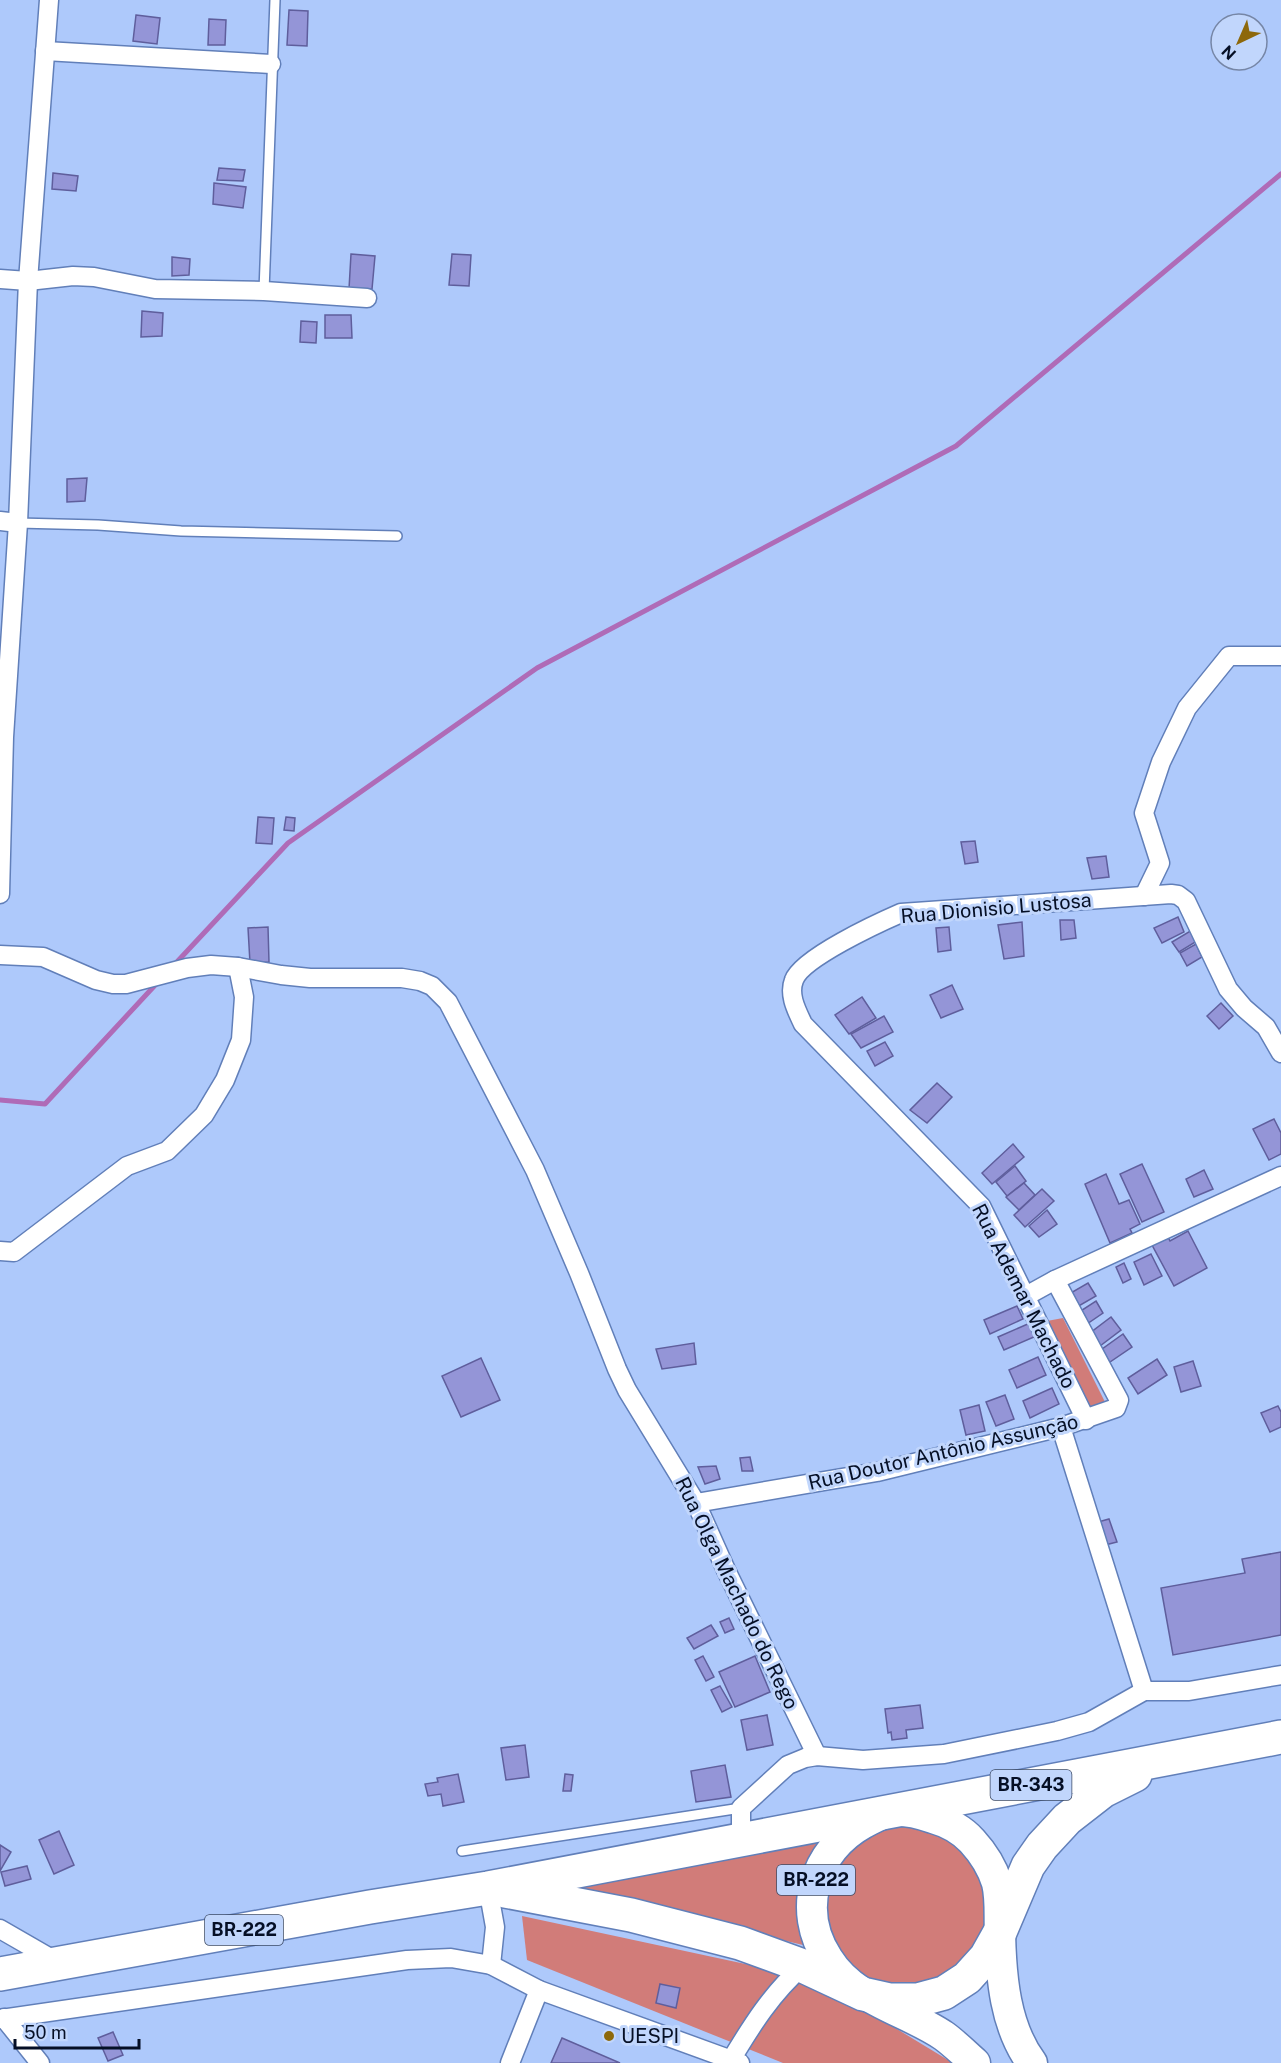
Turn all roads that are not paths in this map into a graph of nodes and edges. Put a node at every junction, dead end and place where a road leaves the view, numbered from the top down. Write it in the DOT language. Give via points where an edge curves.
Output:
graph roads {
  1 [pos="49,0"];
  2 [pos="275,0"];
  3 [pos="45,51"];
  4 [pos="271,64"];
  5 [pos="0,279"];
  6 [pos="28,281"];
  7 [pos="264,291"];
  8 [pos="367,298"];
  9 [pos="0,520"];
  10 [pos="18,523"];
  11 [pos="397,536"];
  12 [pos="1281,656"];
  13 [pos="2,737"];
  14 [pos="0,894"];
  15 [pos="1144,896"];
  16 [pos="0,955"];
  17 [pos="238,967"];
  18 [pos="260,971"];
  19 [pos="803,1024"];
  20 [pos="1281,1053"];
  21 [pos="1281,1176"];
  22 [pos="92,1193"];
  23 [pos="0,1251"];
  24 [pos="1055,1280"];
  25 [pos="1026,1296"];
  26 [pos="1086,1420"];
  27 [pos="1061,1427"];
  28 [pos="696,1503"];
  29 [pos="1281,1675"];
  30 [pos="1144,1691"];
  31 [pos="1281,1737"];
  32 [pos="817,1756"];
  33 [pos="1169,1758"];
  34 [pos="892,1811"];
  35 [pos="741,1823"];
  36 [pos="462,1851"];
  37 [pos="488,1888"];
  38 [pos="0,1929"];
  39 [pos="1000,1932"];
  40 [pos="60,1964"];
  41 [pos="491,1965"];
  42 [pos="803,1966"];
  43 [pos="0,1974"];
  44 [pos="538,1990"];
  45 [pos="863,1994"];
  46 [pos="2,2019"];
  47 [pos="735,2061"];
  48 [pos="40,2063"];
  49 [pos="510,2063"];
  50 [pos="975,2063"];
  51 [pos="1032,2063"];
  1 -- 3 [label="street"];
  2 -- 4 [label="lane"];
  3 -- 4 [label="street"];
  3 -- 6 [label="street"];
  4 -- 7 [label="lane"];
  5 -- 6 [label="street"];
  6 -- 7 [label="street" via="73,276 155,290"];
  6 -- 10 [label="street"];
  7 -- 8 [label="street"];
  9 -- 10 [label="street"];
  10 -- 11 [label="lane"];
  10 -- 13 [label="street"];
  12 -- 15 [label="street" via="1229,656 1187,708 1161,762 1144,813 1160,863"];
  13 -- 14 [label="street"];
  15 -- 19 [label="street, Rua Dionisio Lustosa" via="901,913 807,963 794,979 792,994"];
  15 -- 20 [label="street, Rua Dionisio Lustosa" via="1171,894 1183,899 1228,989 1266,1027"];
  16 -- 17 [label="street, Rua Olga Machado do Rego" via="43,957 113,984 187,968"];
  17 -- 18 [label="street, Rua Olga Machado do Rego"];
  17 -- 23 [label="street" via="244,997 241,1040 225,1080 204,1115 166,1151 127,1166 14,1252"];
  18 -- 22 [label="street" via="244,1008 240,1067 199,1120 185,1146 114,1177"];
  18 -- 28 [label="street, Rua Olga Machado do Rego" via="339,980 402,978 432,986 448,1002 535,1170 627,1390"];
  19 -- 25 [label="street, Rua Ademar Machado" via="973,1196"];
  21 -- 24 [label="street"];
  24 -- 25 [label="street"];
  24 -- 26 [label="street, Rua Doutor Antônio Assunção" via="1119,1400 1116,1408"];
  25 -- 26 [label="street, Rua Ademar Machado"];
  26 -- 27 [label="street, Rua Doutor Antônio Assunção"];
  27 -- 28 [label="street, Rua Doutor Antônio Assunção" via="877,1472"];
  27 -- 30 [label="street"];
  28 -- 32 [label="street, Rua Olga Machado do Rego"];
  29 -- 30 [label="street" via="1189,1691"];
  30 -- 32 [label="street" via="1089,1722 944,1754 863,1760"];
  31 -- 33 [label="highway, BR-343"];
  32 -- 35 [label="street" via="788,1765"];
  33 -- 34 [label="highway, BR-343"];
  33 -- 39 [label="highway" via="1103,1791 1067,1819 1028,1866"];
  34 -- 35 [label="highway, BR-222"];
  34 -- 39 [label="main road, BR-222" via="947,1822 969,1838 986,1859 997,1884"];
  34 -- 45 [label="main road, BR-222" via="849,1831 832,1848 813,1891 812,1916 817,1939 828,1960"];
  35 -- 36 [label="lane"];
  35 -- 37 [label="highway, BR-222"];
  37 -- 40 [label="highway, BR-222"];
  37 -- 41 [label="street" via="495,1927"];
  37 -- 42 [label="highway" via="740,1942"];
  38 -- 40 [label="street"];
  39 -- 45 [label="highway" via="968,1978 944,1993 918,2000 890,2000"];
  39 -- 51 [label="main road, BR-222" via="1004,1986 1013,2030"];
  40 -- 43 [label="highway, BR-222"];
  41 -- 44 [label="street"];
  41 -- 46 [label="street" via="451,1958 407,1960"];
  42 -- 45 [label="highway"];
  42 -- 47 [label="street" via="767,2003"];
  44 -- 47 [label="street"];
  44 -- 49 [label="street"];
  45 -- 50 [label="main road, BR-222" via="944,2036"];
  46 -- 48 [label="street"];
}
